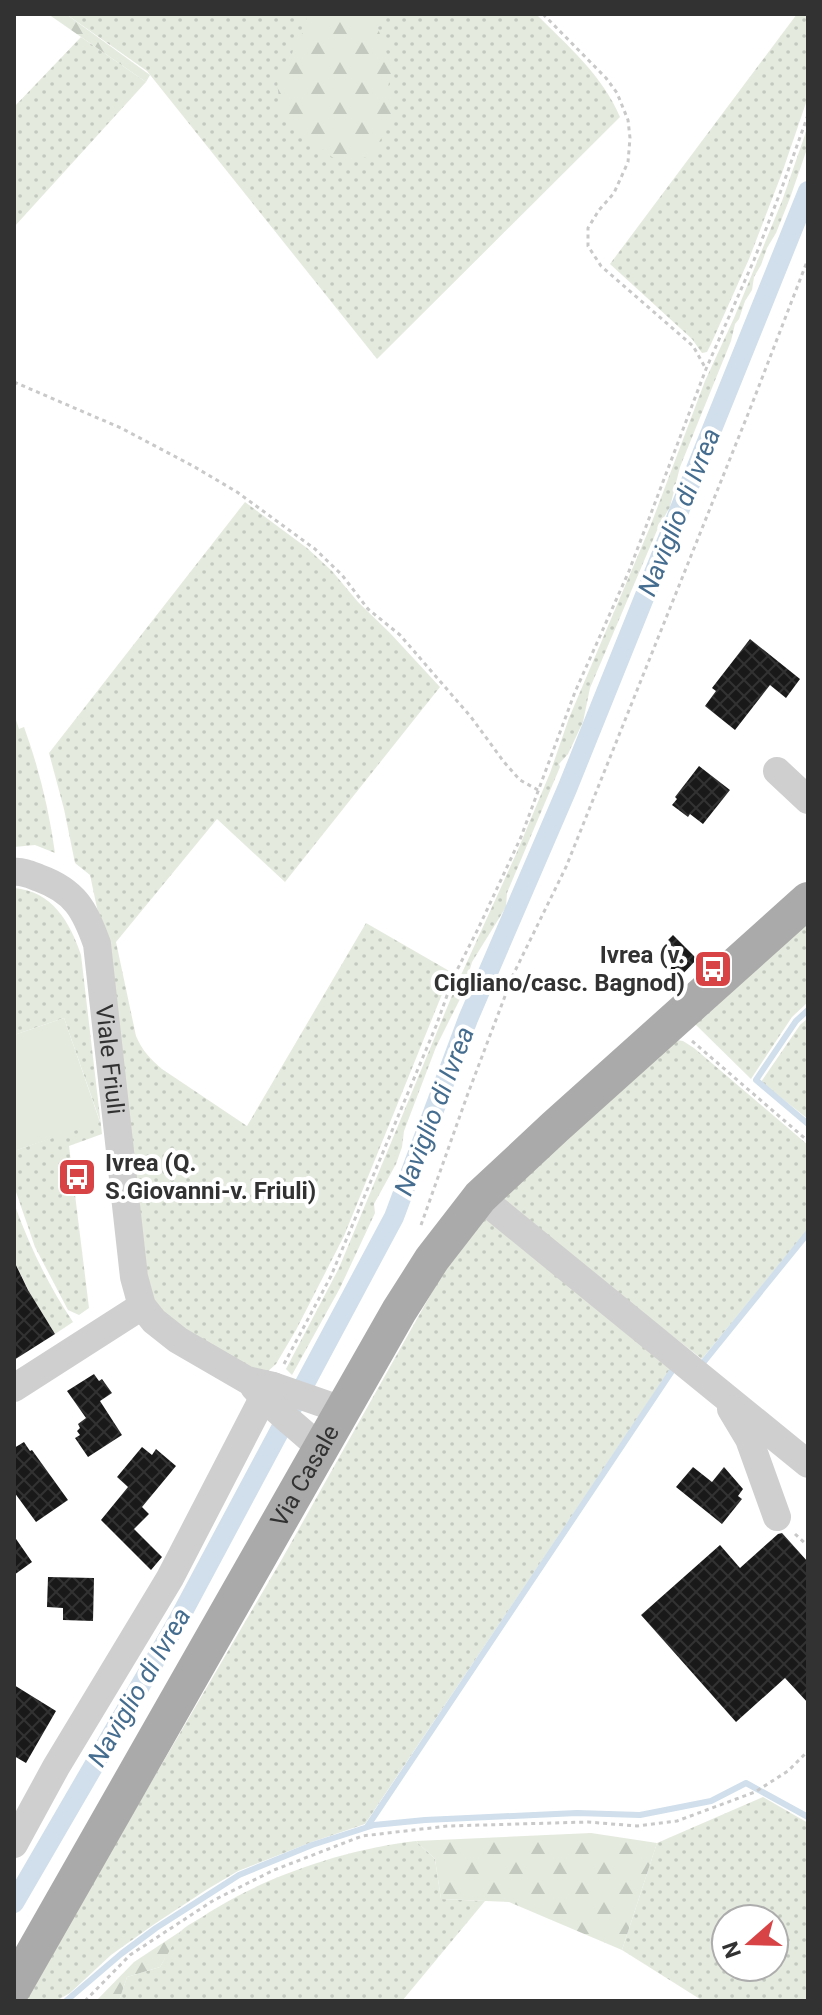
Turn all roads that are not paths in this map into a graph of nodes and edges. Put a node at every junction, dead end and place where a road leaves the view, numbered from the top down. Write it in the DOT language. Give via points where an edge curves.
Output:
graph roads {
  1 [pos="777,771"];
  2 [pos="808,800"];
  3 [pos="14,872"];
  4 [pos="808,900"];
  5 [pos="480,1197"];
  6 [pos="142,1306"];
  7 [pos="14,1388"];
  8 [pos="262,1389"];
  9 [pos="723,1394"];
  10 [pos="331,1406"];
  11 [pos="310,1438"];
  12 [pos="808,1464"];
  13 [pos="777,1517"];
  14 [pos="14,1844"];
  15 [pos="14,1987"];
  1 -- 2 [label="street"];
  3 -- 6 [label="street, Viale Friuli" via="71,894 88,918 97,944 134,1277"];
  4 -- 5 [label="main road, Via Casale"];
  5 -- 9 [label="street"];
  5 -- 10 [label="main road, Via Casale"];
  6 -- 7 [label="street"];
  6 -- 8 [label="street" via="166,1332"];
  8 -- 10 [label="street"];
  8 -- 11 [label="street"];
  8 -- 14 [label="street" via="260,1404 189,1544"];
  9 -- 12 [label="street"];
  9 -- 13 [label="street" via="749,1439"];
  10 -- 11 [label="main road, Via Casale"];
  11 -- 15 [label="main road, Via Casale"];
}
